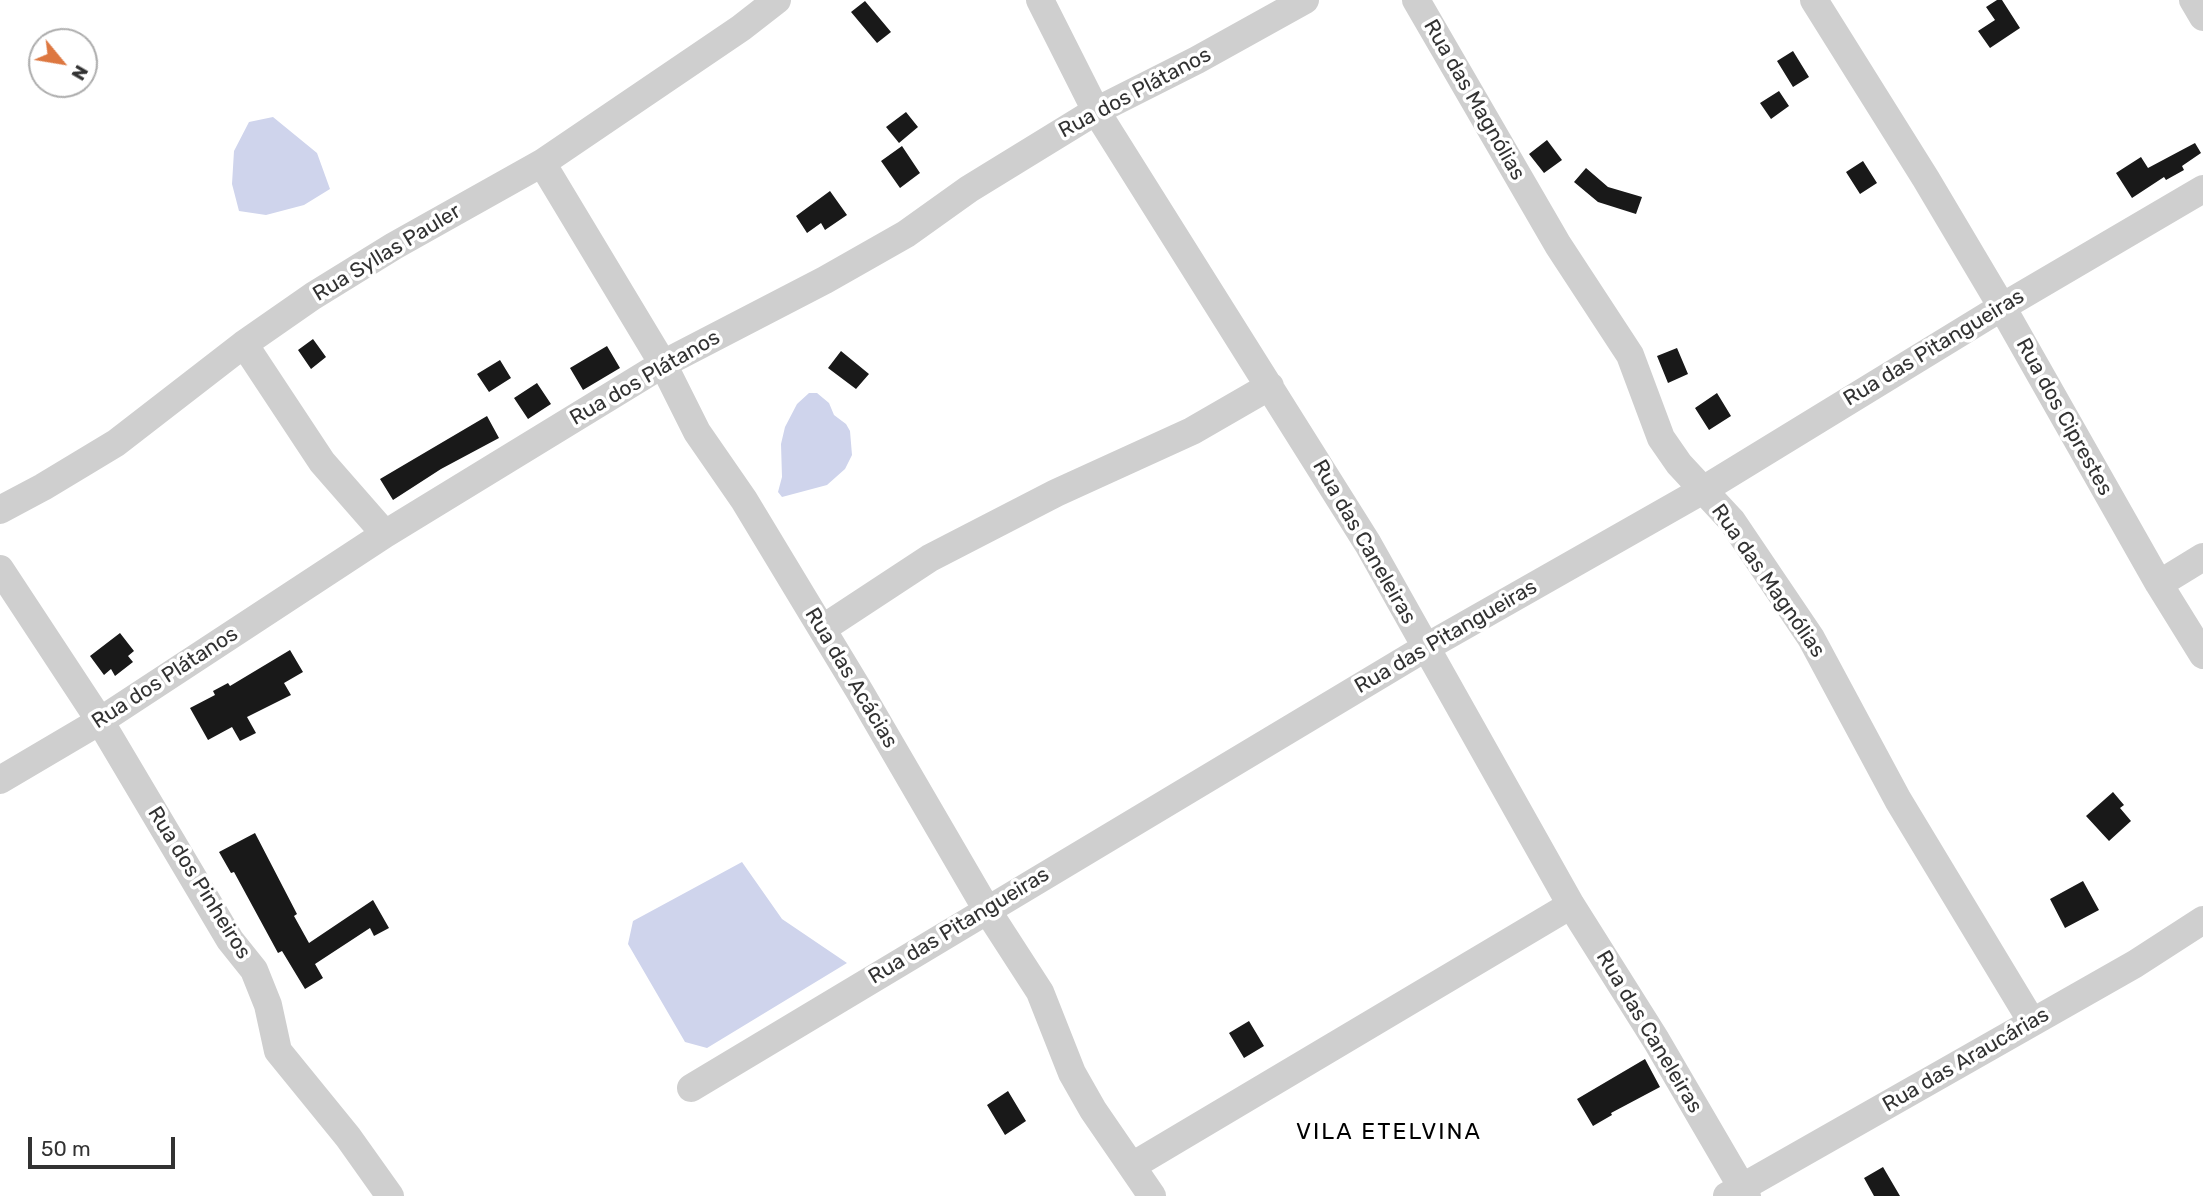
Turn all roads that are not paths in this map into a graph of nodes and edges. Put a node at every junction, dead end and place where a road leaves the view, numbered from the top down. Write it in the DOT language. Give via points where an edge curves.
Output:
graph roads {
  1 [pos="777,0"];
  2 [pos="1040,0"];
  3 [pos="1305,0"];
  4 [pos="1416,0"];
  5 [pos="1814,0"];
  6 [pos="2193,0"];
  7 [pos="2203,17"];
  8 [pos="1096,111"];
  9 [pos="542,163"];
  10 [pos="2203,189"];
  11 [pos="2002,307"];
  12 [pos="243,344"];
  13 [pos="663,364"];
  14 [pos="1270,386"];
  15 [pos="1703,489"];
  16 [pos="0,510"];
  17 [pos="386,534"];
  18 [pos="2203,557"];
  19 [pos="0,569"];
  20 [pos="2159,584"];
  21 [pos="822,629"];
  22 [pos="1425,648"];
  23 [pos="2203,655"];
  24 [pos="100,721"];
  25 [pos="0,780"];
  26 [pos="1571,905"];
  27 [pos="986,910"];
  28 [pos="2203,920"];
  29 [pos="2032,1022"];
  30 [pos="691,1088"];
  31 [pos="1132,1166"];
  32 [pos="1739,1193"];
  33 [pos="390,1196"];
  34 [pos="1153,1196"];
  1 -- 9 [label="street, Rua Syllas Pauler"];
  2 -- 8 [label="street, Rua das Caneleiras"];
  3 -- 8 [label="street, Rua dos Plátanos"];
  4 -- 15 [label="street, Rua das Magnólias" via="1558,245 1630,355 1661,438"];
  5 -- 11 [label="street, Rua dos Ciprestes"];
  6 -- 7 [label="street"];
  8 -- 13 [label="street, Rua dos Plátanos" via="969,189 906,234"];
  8 -- 14 [label="street, Rua das Caneleiras"];
  9 -- 12 [label="street, Rua Syllas Pauler" via="394,246"];
  9 -- 13 [label="street, Rua das Acácias"];
  10 -- 11 [label="street, Rua das Pitangueiras"];
  11 -- 15 [label="street, Rua das Pitangueiras"];
  11 -- 20 [label="street, Rua dos Ciprestes"];
  12 -- 16 [label="street, Rua Syllas Pauler" via="116,443"];
  12 -- 17 [label="street" via="322,463"];
  13 -- 17 [label="street, Rua dos Plátanos"];
  13 -- 21 [label="street, Rua das Acácias" via="697,432"];
  14 -- 21 [label="street" via="1192,431 1056,493 930,558"];
  14 -- 22 [label="street, Rua das Caneleiras" via="1368,544"];
  15 -- 22 [label="street, Rua das Pitangueiras"];
  15 -- 29 [label="street, Rua das Magnólias" via="1732,521 1811,638 1898,800"];
  17 -- 24 [label="street, Rua dos Plátanos"];
  18 -- 20 [label="street"];
  19 -- 24 [label="street, Rua dos Pinheiros"];
  20 -- 23 [label="street, Rua dos Ciprestes"];
  21 -- 27 [label="street, Rua das Acácias"];
  22 -- 26 [label="street, Rua das Caneleiras"];
  22 -- 27 [label="street, Rua das Pitangueiras"];
  24 -- 25 [label="street, Rua dos Plátanos"];
  24 -- 33 [label="street, Rua dos Pinheiros" via="230,940 254,970 278,1051"];
  26 -- 31 [label="street"];
  26 -- 32 [label="street, Rua das Caneleiras" via="1656,1040"];
  27 -- 30 [label="street, Rua das Pitangueiras"];
  27 -- 31 [label="street, Rua das Acácias" via="1040,992 1072,1073"];
  28 -- 29 [label="street, Rua das Araucárias"];
  29 -- 32 [label="street, Rua das Araucárias"];
  31 -- 34 [label="street, Rua das Acácias"];
}
